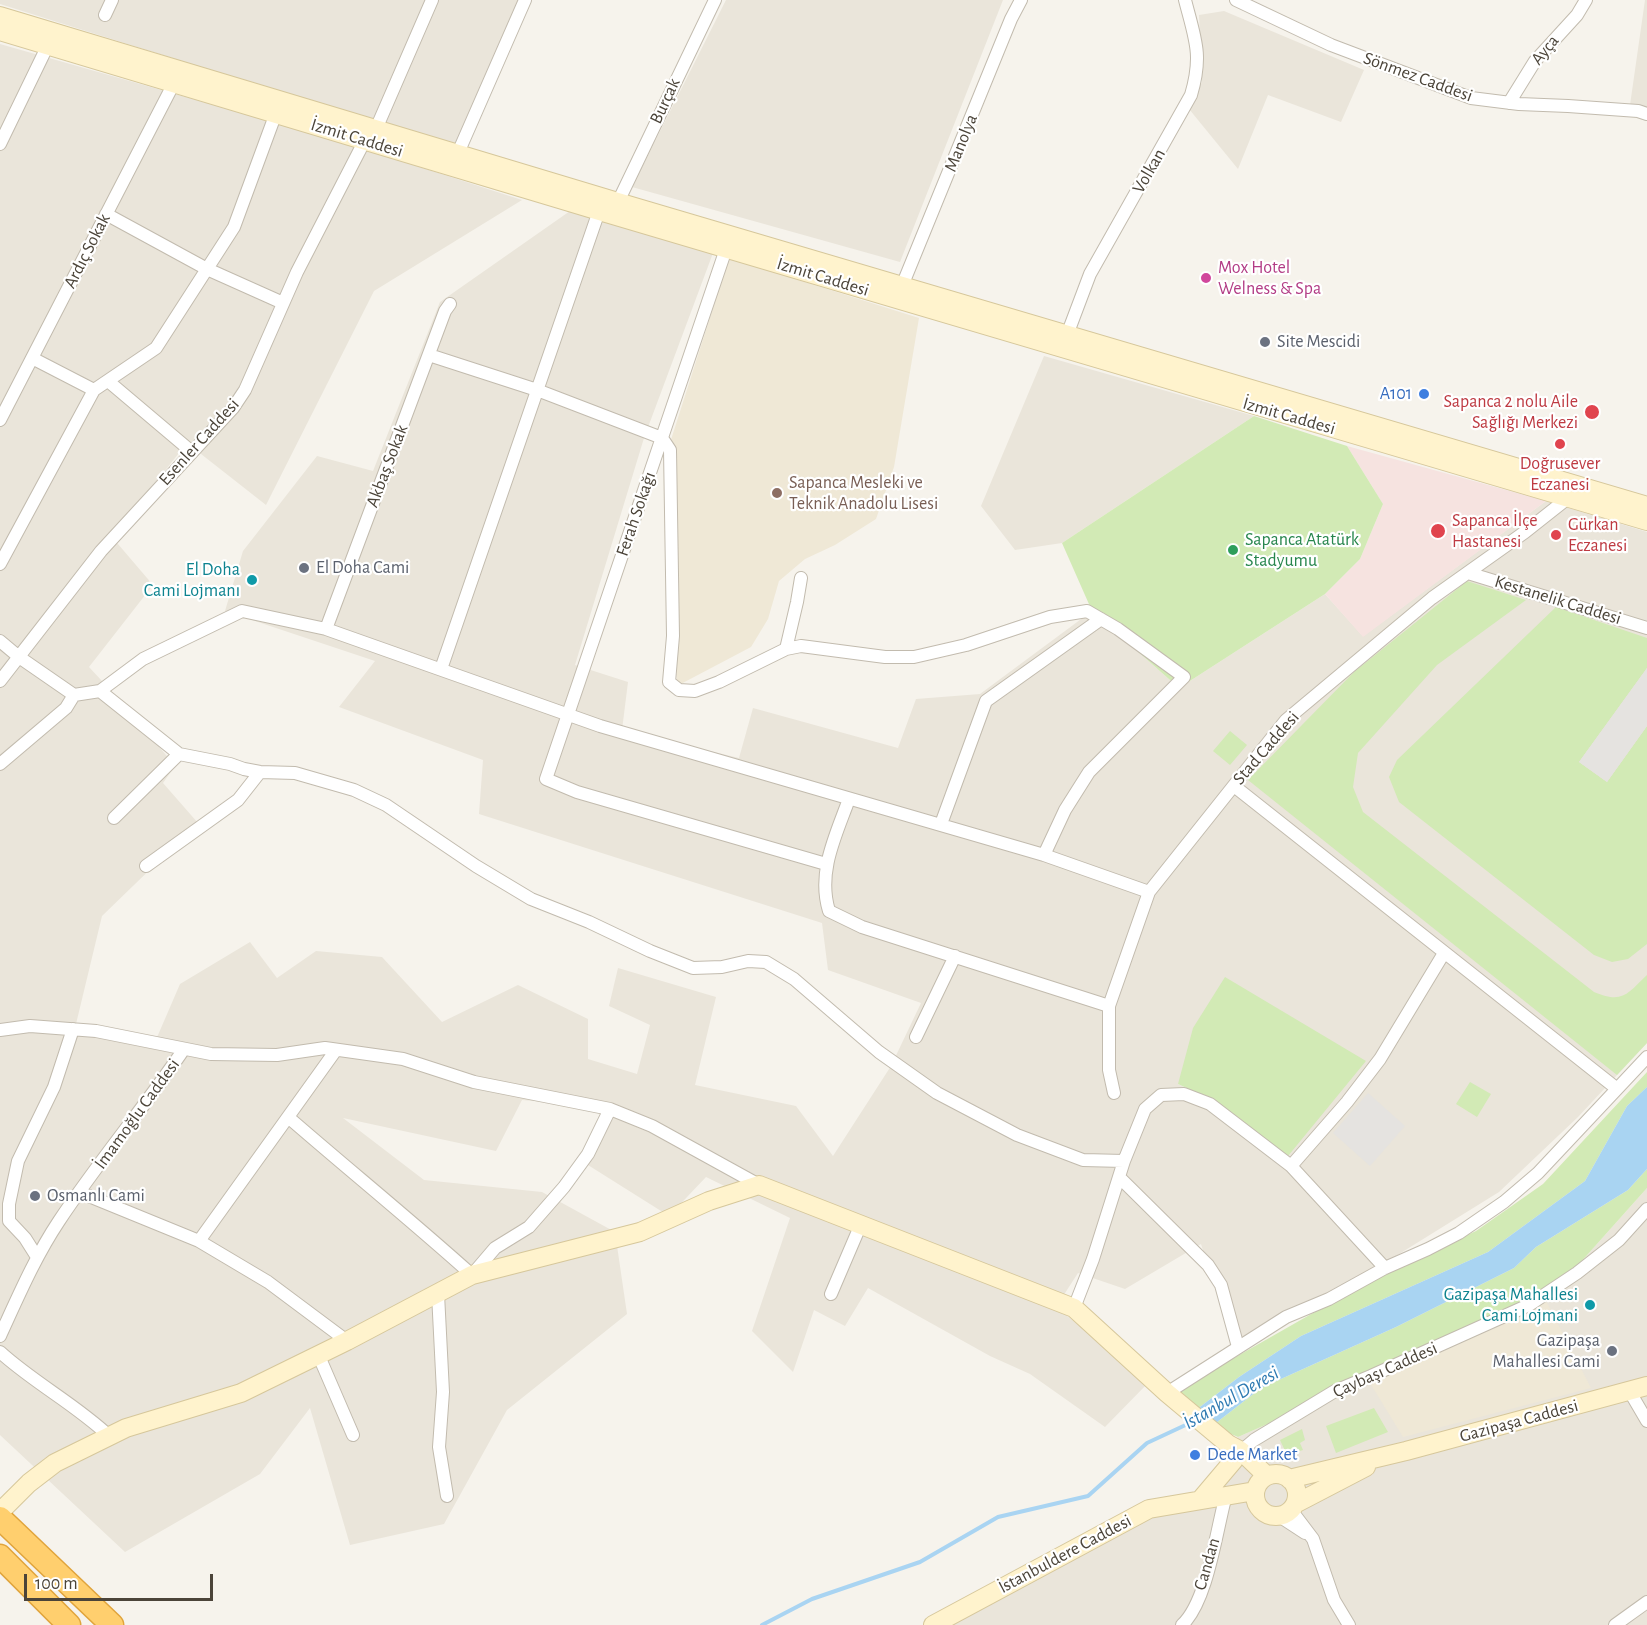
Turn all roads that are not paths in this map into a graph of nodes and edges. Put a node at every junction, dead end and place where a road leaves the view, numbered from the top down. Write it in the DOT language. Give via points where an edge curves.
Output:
graph roads {
  1 [pos="112,0"];
  2 [pos="432,0"];
  3 [pos="525,0"];
  4 [pos="715,0"];
  5 [pos="1021,0"];
  6 [pos="1185,0"];
  7 [pos="1236,0"];
  8 [pos="1586,0"];
  9 [pos="105,15"];
  10 [pos="0,16"];
  11 [pos="0,31"];
  12 [pos="48,45"];
  13 [pos="174,83"];
  14 [pos="1509,103"];
  15 [pos="276,113"];
  16 [pos="1647,114"];
  17 [pos="371,134"];
  18 [pos="0,144"];
  19 [pos="458,153"];
  20 [pos="618,202"];
  21 [pos="599,211"];
  22 [pos="106,214"];
  23 [pos="726,249"];
  24 [pos="207,269"];
  25 [pos="902,286"];
  26 [pos="283,303"];
  27 [pos="450,304"];
  28 [pos="1066,335"];
  29 [pos="429,356"];
  30 [pos="32,358"];
  31 [pos="108,381"];
  32 [pos="94,390"];
  33 [pos="537,390"];
  34 [pos="0,420"];
  35 [pos="662,438"];
  36 [pos="192,452"];
  37 [pos="1568,498"];
  38 [pos="1647,506"];
  39 [pos="1647,520"];
  40 [pos="0,564"];
  41 [pos="1468,573"];
  42 [pos="801,578"];
  43 [pos="1101,619"];
  44 [pos="1647,628"];
  45 [pos="326,629"];
  46 [pos="0,641"];
  47 [pos="786,649"];
  48 [pos="19,657"];
  49 [pos="441,669"];
  50 [pos="0,681"];
  51 [pos="100,691"];
  52 [pos="74,695"];
  53 [pos="567,714"];
  54 [pos="179,754"];
  55 [pos="0,764"];
  56 [pos="260,772"];
  57 [pos="1234,786"];
  58 [pos="849,799"];
  59 [pos="114,818"];
  60 [pos="941,824"];
  61 [pos="1044,855"];
  62 [pos="826,864"];
  63 [pos="146,866"];
  64 [pos="1149,892"];
  65 [pos="1444,953"];
  66 [pos="955,956"];
  67 [pos="1109,1006"];
  68 [pos="73,1029"];
  69 [pos="0,1030"];
  70 [pos="916,1037"];
  71 [pos="184,1049"];
  72 [pos="336,1050"];
  73 [pos="1647,1057"];
  74 [pos="1616,1088"];
  75 [pos="1114,1093"];
  76 [pos="610,1109"];
  77 [pos="288,1118"];
  78 [pos="1124,1161"];
  79 [pos="1291,1166"];
  80 [pos="1119,1177"];
  81 [pos="759,1185"];
  82 [pos="79,1192"];
  83 [pos="1647,1209"];
  84 [pos="861,1224"];
  85 [pos="199,1241"];
  86 [pos="38,1257"];
  87 [pos="1385,1268"];
  88 [pos="472,1275"];
  89 [pos="438,1294"];
  90 [pos="831,1294"];
  91 [pos="1074,1308"];
  92 [pos="0,1336"];
  93 [pos="347,1341"];
  94 [pos="1238,1347"];
  95 [pos="0,1352"];
  96 [pos="318,1354"];
  97 [pos="1639,1389"];
  98 [pos="1167,1393"];
  99 [pos="1647,1421"];
  100 [pos="353,1435"];
  101 [pos="109,1436"];
  102 [pos="1234,1452"];
  103 [pos="1391,1453"];
  104 [pos="1289,1479"];
  105 [pos="1260,1484"];
  106 [pos="447,1496"];
  107 [pos="1202,1499"];
  108 [pos="1225,1499"];
  109 [pos="1261,1510"];
  110 [pos="1289,1510"];
  111 [pos="0,1512"];
  112 [pos="0,1518"];
  113 [pos="0,1556"];
  114 [pos="1647,1602"];
  115 [pos="936,1624"];
  116 [pos="69,1625"];
  117 [pos="111,1625"];
  118 [pos="1182,1625"];
  119 [pos="1349,1625"];
  120 [pos="1615,1625"];
  1 -- 9 [label="street"];
  2 -- 17 [label="street, Esenler Caddesi"];
  3 -- 19 [label="street"];
  4 -- 20 [label="street, Burçak"];
  5 -- 25 [label="street, Manolya"];
  6 -- 28 [label="street, Volkan" via="1198,51 1191,95 1090,274"];
  7 -- 14 [label="street, Sönmez Caddesi" via="1331,45 1408,75 1471,98"];
  8 -- 14 [label="street, Ayça" via="1535,61"];
  10 -- 17 [label="main road, İzmit Caddesi"];
  11 -- 12 [label="main road, İzmit Caddesi"];
  12 -- 13 [label="main road, İzmit Caddesi"];
  12 -- 18 [label="street"];
  13 -- 15 [label="main road, İzmit Caddesi"];
  13 -- 22 [label="street, Ardıç Sokak"];
  14 -- 16 [label="street, Sönmez Caddesi"];
  15 -- 17 [label="main road, İzmit Caddesi"];
  15 -- 24 [label="street" via="234,227"];
  17 -- 19 [label="main road, İzmit Caddesi"];
  17 -- 21 [label="main road, İzmit Caddesi"];
  17 -- 26 [label="street, Esenler Caddesi"];
  19 -- 20 [label="main road, İzmit Caddesi"];
  20 -- 25 [label="main road, İzmit Caddesi"];
  21 -- 23 [label="main road, İzmit Caddesi"];
  21 -- 33 [label="street"];
  22 -- 24 [label="street"];
  22 -- 30 [label="street, Ardıç Sokak"];
  23 -- 35 [label="street, Ferah Sokağı"];
  23 -- 37 [label="main road, İzmit Caddesi"];
  24 -- 26 [label="street"];
  24 -- 31 [label="street" via="156,348"];
  25 -- 28 [label="main road, İzmit Caddesi"];
  26 -- 36 [label="street, Esenler Caddesi" via="245,390"];
  27 -- 29 [label="street, Akbaş Sokak"];
  28 -- 38 [label="main road, İzmit Caddesi"];
  29 -- 33 [label="street"];
  29 -- 45 [label="street, Akbaş Sokak"];
  30 -- 32 [label="street"];
  30 -- 34 [label="street, Ardıç Sokak"];
  31 -- 32 [label="street"];
  31 -- 36 [label="street"];
  32 -- 40 [label="street"];
  33 -- 35 [label="street"];
  33 -- 49 [label="street"];
  35 -- 47 [label="street" via="670,450 673,636 669,682 679,690 694,691"];
  35 -- 53 [label="street, Ferah Sokağı"];
  36 -- 48 [label="street, Esenler Caddesi" via="101,551"];
  37 -- 39 [label="main road, İzmit Caddesi"];
  37 -- 41 [label="street, Stad Caddesi"];
  41 -- 44 [label="street, Kestanelik Caddesi"];
  41 -- 57 [label="street, Stad Caddesi" via="1432,598 1286,720"];
  42 -- 47 [label="street"];
  43 -- 47 [label="street" via="1087,611 1050,617 966,645 914,657 801,646"];
  43 -- 60 [label="street" via="986,701"];
  43 -- 61 [label="street" via="1184,677 1089,772"];
  45 -- 49 [label="street"];
  45 -- 51 [label="street" via="242,611 143,659"];
  46 -- 48 [label="street"];
  48 -- 50 [label="street, Esenler Caddesi"];
  48 -- 52 [label="street"];
  49 -- 53 [label="street"];
  51 -- 52 [label="street"];
  51 -- 54 [label="street"];
  52 -- 55 [label="street" via="66,708"];
  53 -- 58 [label="street"];
  53 -- 62 [label="street, Ferah Sokağı" via="546,779 577,792"];
  54 -- 56 [label="street"];
  54 -- 59 [label="street"];
  56 -- 63 [label="street" via="238,800"];
  56 -- 78 [label="street" via="295,773 354,790 386,805 531,899 693,968 766,962 794,979 879,1052 937,1093 1017,1135 1083,1160"];
  57 -- 64 [label="street, Stad Caddesi"];
  57 -- 65 [label="street"];
  58 -- 60 [label="street"];
  58 -- 62 [label="street"];
  60 -- 61 [label="street"];
  61 -- 64 [label="street"];
  62 -- 66 [label="street" via="825,897 829,911 862,927"];
  64 -- 67 [label="street, Stad Caddesi"];
  65 -- 74 [label="street"];
  65 -- 79 [label="street" via="1380,1059"];
  66 -- 67 [label="street"];
  66 -- 70 [label="street"];
  67 -- 75 [label="street, Stad Caddesi" via="1109,1070"];
  68 -- 69 [label="street" via="30,1026"];
  68 -- 71 [label="street"];
  68 -- 86 [label="street" via="54,1087 18,1161 9,1204 9,1221"];
  71 -- 72 [label="street" via="211,1054 277,1055"];
  71 -- 82 [label="street, İmamoğlu Caddesi"];
  72 -- 76 [label="street" via="403,1059 474,1082"];
  72 -- 77 [label="street"];
  73 -- 74 [label="street"];
  74 -- 87 [label="street" via="1538,1173 1504,1202 1449,1238"];
  76 -- 81 [label="street" via="652,1126"];
  76 -- 88 [label="street" via="588,1154 564,1187 529,1227 495,1248"];
  77 -- 85 [label="street"];
  77 -- 88 [label="street"];
  78 -- 79 [label="street" via="1145,1109 1161,1095 1184,1094 1210,1104"];
  78 -- 80 [label="street"];
  79 -- 87 [label="street"];
  80 -- 91 [label="street"];
  80 -- 94 [label="street" via="1212,1271 1221,1285"];
  81 -- 84 [label="main road"];
  81 -- 88 [label="main road" via="710,1201 640,1232"];
  82 -- 85 [label="street"];
  82 -- 86 [label="street, İmamoğlu Caddesi"];
  83 -- 102 [label="street, Çaybaşı Caddesi" via="1619,1240 1529,1305 1335,1391"];
  84 -- 90 [label="street"];
  84 -- 91 [label="main road"];
  85 -- 93 [label="street" via="268,1282"];
  86 -- 92 [label="street, İmamoğlu Caddesi"];
  87 -- 94 [label="street" via="1286,1317"];
  88 -- 89 [label="main road"];
  89 -- 93 [label="main road"];
  89 -- 106 [label="street" via="443,1392 439,1447"];
  91 -- 98 [label="main road"];
  93 -- 96 [label="main road"];
  94 -- 98 [label="street"];
  95 -- 101 [label="street" via="87,1415"];
  96 -- 100 [label="street"];
  96 -- 101 [label="main road" via="241,1393"];
  97 -- 99 [label="street"];
  97 -- 103 [label="main road, Gazipaşa Caddesi"];
  98 -- 102 [label="main road"];
  101 -- 111 [label="main road" via="55,1463"];
  102 -- 105 [label="main road"];
  102 -- 107 [label="main road"];
  103 -- 104 [label="main road, Gazipaşa Caddesi"];
  103 -- 110 [label="main road, Gazipaşa Caddesi"];
  104 -- 105 [label="main road" via="1276,1474"];
  104 -- 110 [label="main road" via="1297,1490"];
  105 -- 107 [label="main road, İstanbuldere Caddesi"];
  105 -- 109 [label="main road" via="1257,1504"];
  107 -- 108 [label="main road, İstanbuldere Caddesi"];
  107 -- 115 [label="main road, İstanbuldere Caddesi" via="1149,1509"];
  108 -- 109 [label="main road, İstanbuldere Caddesi"];
  108 -- 118 [label="street, Candan" via="1207,1577 1188,1620"];
  109 -- 110 [label="main road" via="1272,1516"];
  110 -- 119 [label="street" via="1313,1539 1334,1600"];
  112 -- 117 [label="highway"];
  113 -- 116 [label="highway"];
  114 -- 120 [label="street"];
}
